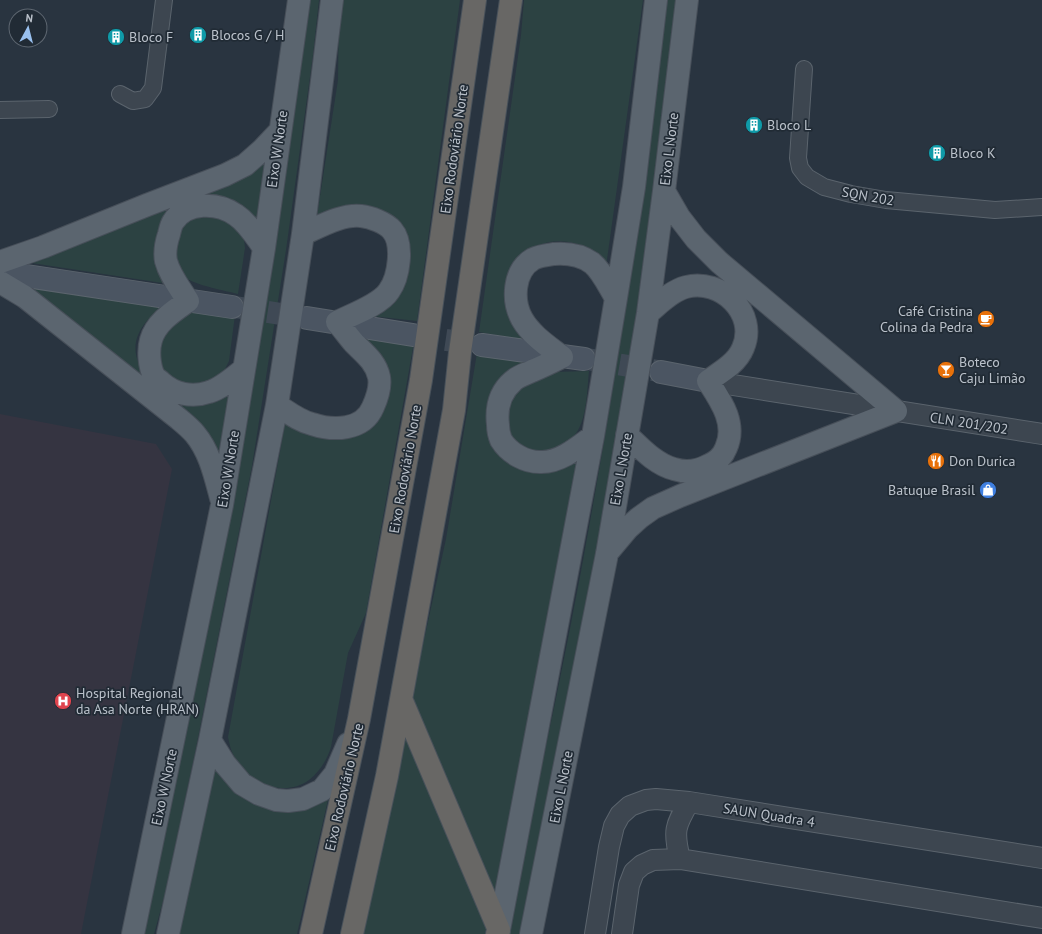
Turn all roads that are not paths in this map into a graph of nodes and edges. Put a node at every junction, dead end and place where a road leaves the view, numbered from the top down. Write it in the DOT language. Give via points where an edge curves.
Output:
graph roads {
  1 [pos="164,0"];
  2 [pos="299,0"];
  3 [pos="332,0"];
  4 [pos="475,0"];
  5 [pos="511,0"];
  6 [pos="656,0"];
  7 [pos="687,0"];
  8 [pos="804,69"];
  9 [pos="120,94"];
  10 [pos="49,109"];
  11 [pos="0,110"];
  12 [pos="280,131"];
  13 [pos="664,191"];
  14 [pos="1042,207"];
  15 [pos="303,234"];
  16 [pos="264,248"];
  17 [pos="0,262"];
  18 [pos="0,272"];
  19 [pos="0,282"];
  20 [pos="616,298"];
  21 [pos="188,301"];
  22 [pos="232,307"];
  23 [pos="648,313"];
  24 [pos="307,318"];
  25 [pos="337,322"];
  26 [pos="413,334"];
  27 [pos="482,345"];
  28 [pos="562,357"];
  29 [pos="584,359"];
  30 [pos="244,369"];
  31 [pos="661,372"];
  32 [pos="708,381"];
  33 [pos="277,405"];
  34 [pos="896,411"];
  35 [pos="1042,434"];
  36 [pos="627,435"];
  37 [pos="593,436"];
  38 [pos="222,505"];
  39 [pos="607,554"];
  40 [pos="402,701"];
  41 [pos="359,719"];
  42 [pos="210,740"];
  43 [pos="689,802"];
  44 [pos="1042,858"];
  45 [pos="680,859"];
  46 [pos="1042,918"];
  47 [pos="498,932"];
  48 [pos="133,934"];
  49 [pos="168,934"];
  50 [pos="311,934"];
  51 [pos="352,934"];
  52 [pos="531,934"];
  53 [pos="595,934"];
  54 [pos="622,934"];
  1 -- 9 [label="street" via="153,88 145,99 133,101"];
  2 -- 12 [label="main road, Eixo W Norte"];
  3 -- 15 [label="main road"];
  4 -- 41 [label="highway, Eixo Rodoviário Norte" via="421,380"];
  5 -- 40 [label="highway" via="460,352 454,410"];
  6 -- 20 [label="main road" via="634,187"];
  7 -- 13 [label="main road, Eixo L Norte"];
  8 -- 14 [label="street, SQN 202" via="798,158 800,168 807,177 824,187 886,200 995,210"];
  10 -- 11 [label="street"];
  12 -- 16 [label="main road, Eixo W Norte"];
  12 -- 17 [label="main road" via="245,165 225,175"];
  13 -- 23 [label="main road, Eixo L Norte"];
  13 -- 34 [label="main road" via="696,239 720,262"];
  15 -- 25 [label="main road" via="347,217 362,216 392,230 396,238 399,250 398,269 389,292 379,301"];
  15 -- 33 [label="main road"];
  16 -- 21 [label="main road" via="250,228 236,215 220,207 193,207 180,214 173,222 168,235 165,246 166,259 169,271"];
  16 -- 30 [label="main road, Eixo W Norte"];
  18 -- 21 [label="main road"];
  19 -- 38 [label="main road" via="25,297 179,419 195,435 214,471"];
  20 -- 28 [label="main road" via="592,263 579,256 563,253 545,255 533,259 522,269 515,293 522,320 536,337"];
  20 -- 37 [label="main road"];
  21 -- 22 [label="main road"];
  21 -- 30 [label="main road" via="169,314 151,339 150,366 154,376 179,393 192,395 210,392"];
  23 -- 32 [label="main road" via="670,295 697,285 709,286 732,298 744,317 747,328 745,343 736,360"];
  23 -- 36 [label="main road, Eixo L Norte"];
  24 -- 25 [label="main road"];
  25 -- 26 [label="main road"];
  25 -- 33 [label="main road" via="367,355 379,377 372,410 351,427 338,428 311,424"];
  27 -- 28 [label="main road"];
  28 -- 29 [label="main road"];
  28 -- 37 [label="main road" via="514,380 505,390 499,400 497,413 500,438 519,456 531,462 543,462 557,459"];
  30 -- 38 [label="main road, Eixo W Norte"];
  31 -- 32 [label="main road"];
  32 -- 34 [label="street, CLN 201/202"];
  32 -- 36 [label="main road" via="721,402 730,431 724,453 714,463 687,472 673,469 646,454"];
  33 -- 42 [label="main road"];
  34 -- 35 [label="street, CLN 201/202"];
  34 -- 39 [label="main road" via="653,508 628,528"];
  36 -- 39 [label="main road, Eixo L Norte"];
  37 -- 47 [label="main road"];
  38 -- 48 [label="main road, Eixo W Norte"];
  39 -- 52 [label="main road, Eixo L Norte"];
  40 -- 47 [label="highway"];
  40 -- 51 [label="highway"];
  41 -- 42 [label="main road" via="335,774 322,790 288,802 259,794 242,784"];
  41 -- 50 [label="highway, Eixo Rodoviário Norte"];
  42 -- 49 [label="main road"];
  43 -- 44 [label="street, SAUN Quadra 4"];
  43 -- 45 [label="street" via="678,821 676,844"];
  43 -- 53 [label="street, SAUN Quadra 4" via="646,800 630,806 620,815 614,826 609,847"];
  45 -- 46 [label="street"];
  45 -- 54 [label="street" via="653,860 634,872 629,885"];
}
